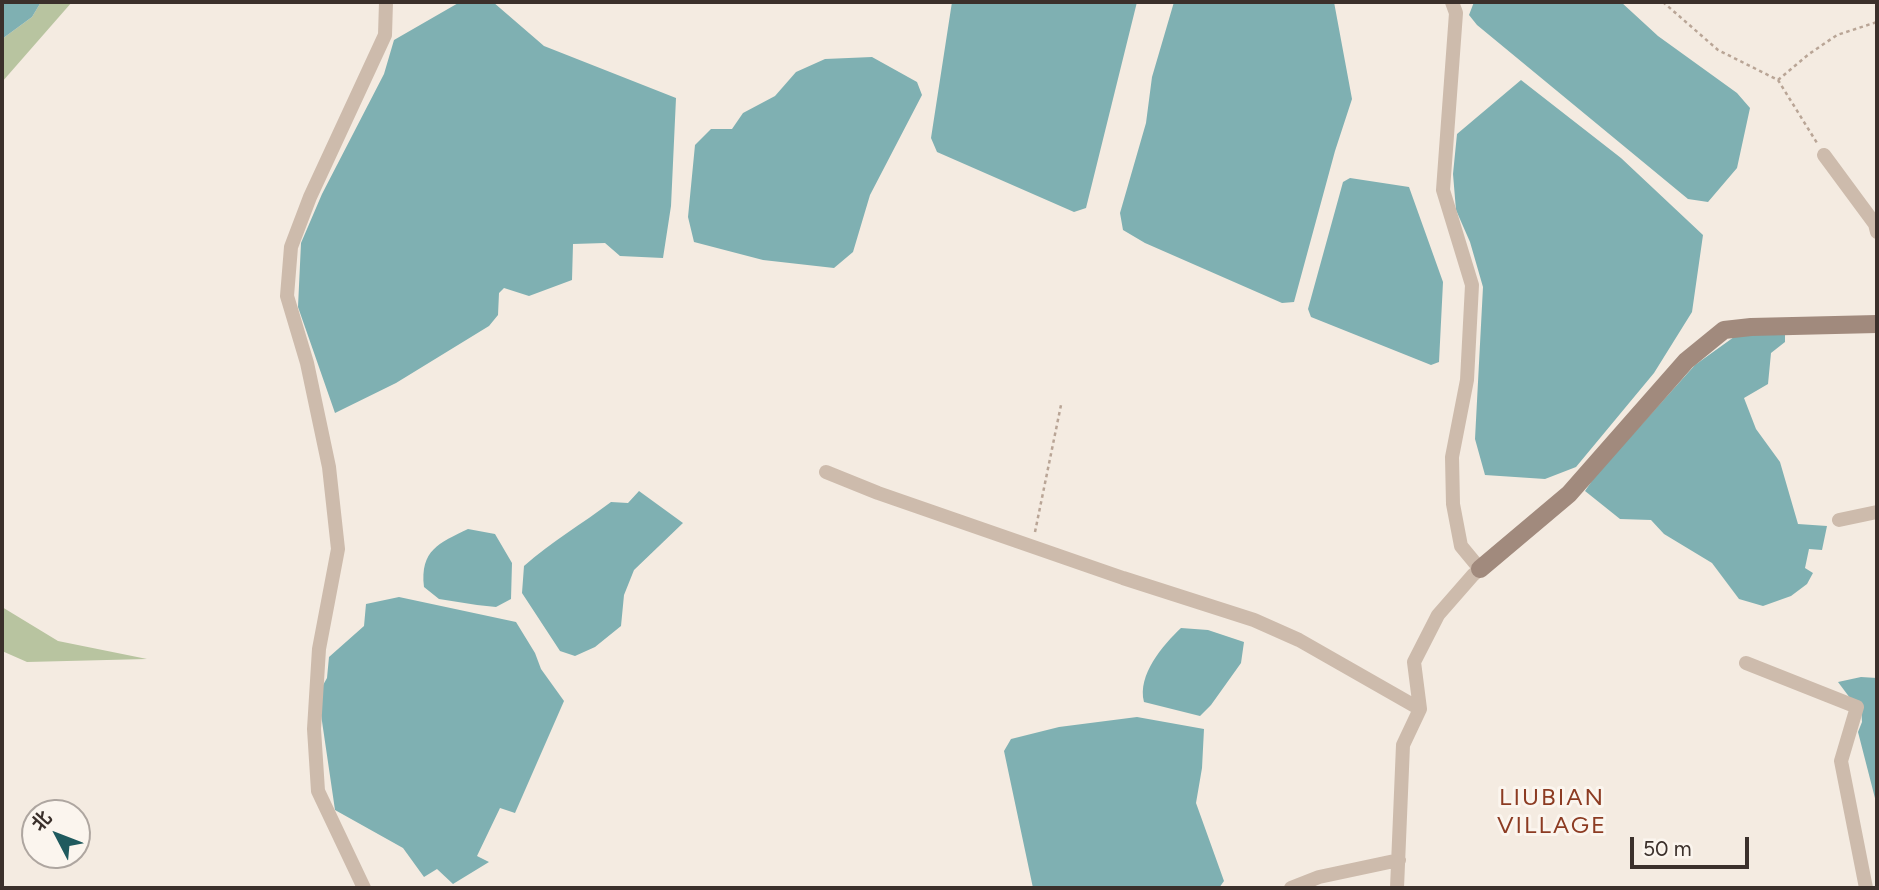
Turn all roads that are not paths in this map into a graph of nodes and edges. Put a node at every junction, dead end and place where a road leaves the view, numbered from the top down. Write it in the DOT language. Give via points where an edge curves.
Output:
graph roads {
  1 [pos="386,2"];
  2 [pos="1452,2"];
  3 [pos="1824,155"];
  4 [pos="1877,232"];
  5 [pos="1877,324"];
  6 [pos="826,472"];
  7 [pos="1877,512"];
  8 [pos="1839,520"];
  9 [pos="1480,569"];
  10 [pos="1746,663"];
  11 [pos="1420,709"];
  12 [pos="1399,860"];
  13 [pos="364,888"];
  14 [pos="1291,888"];
  15 [pos="1397,888"];
  16 [pos="1867,888"];
  1 -- 13 [label="street" via="384,35 291,247 287,296 329,467 338,549 319,649 314,729 318,790"];
  2 -- 9 [label="street" via="1456,13 1443,190 1472,285 1467,380 1452,457 1453,504 1461,546"];
  3 -- 4 [label="street"];
  5 -- 9 [label="street" via="1724,330 1686,361 1569,494"];
  6 -- 11 [label="street" via="1254,620 1299,640"];
  7 -- 8 [label="street"];
  9 -- 11 [label="street" via="1438,615 1414,662"];
  10 -- 16 [label="street" via="1857,708 1841,761"];
  11 -- 12 [label="street" via="1403,745"];
  12 -- 14 [label="street" via="1319,877"];
  12 -- 15 [label="street"];
}
